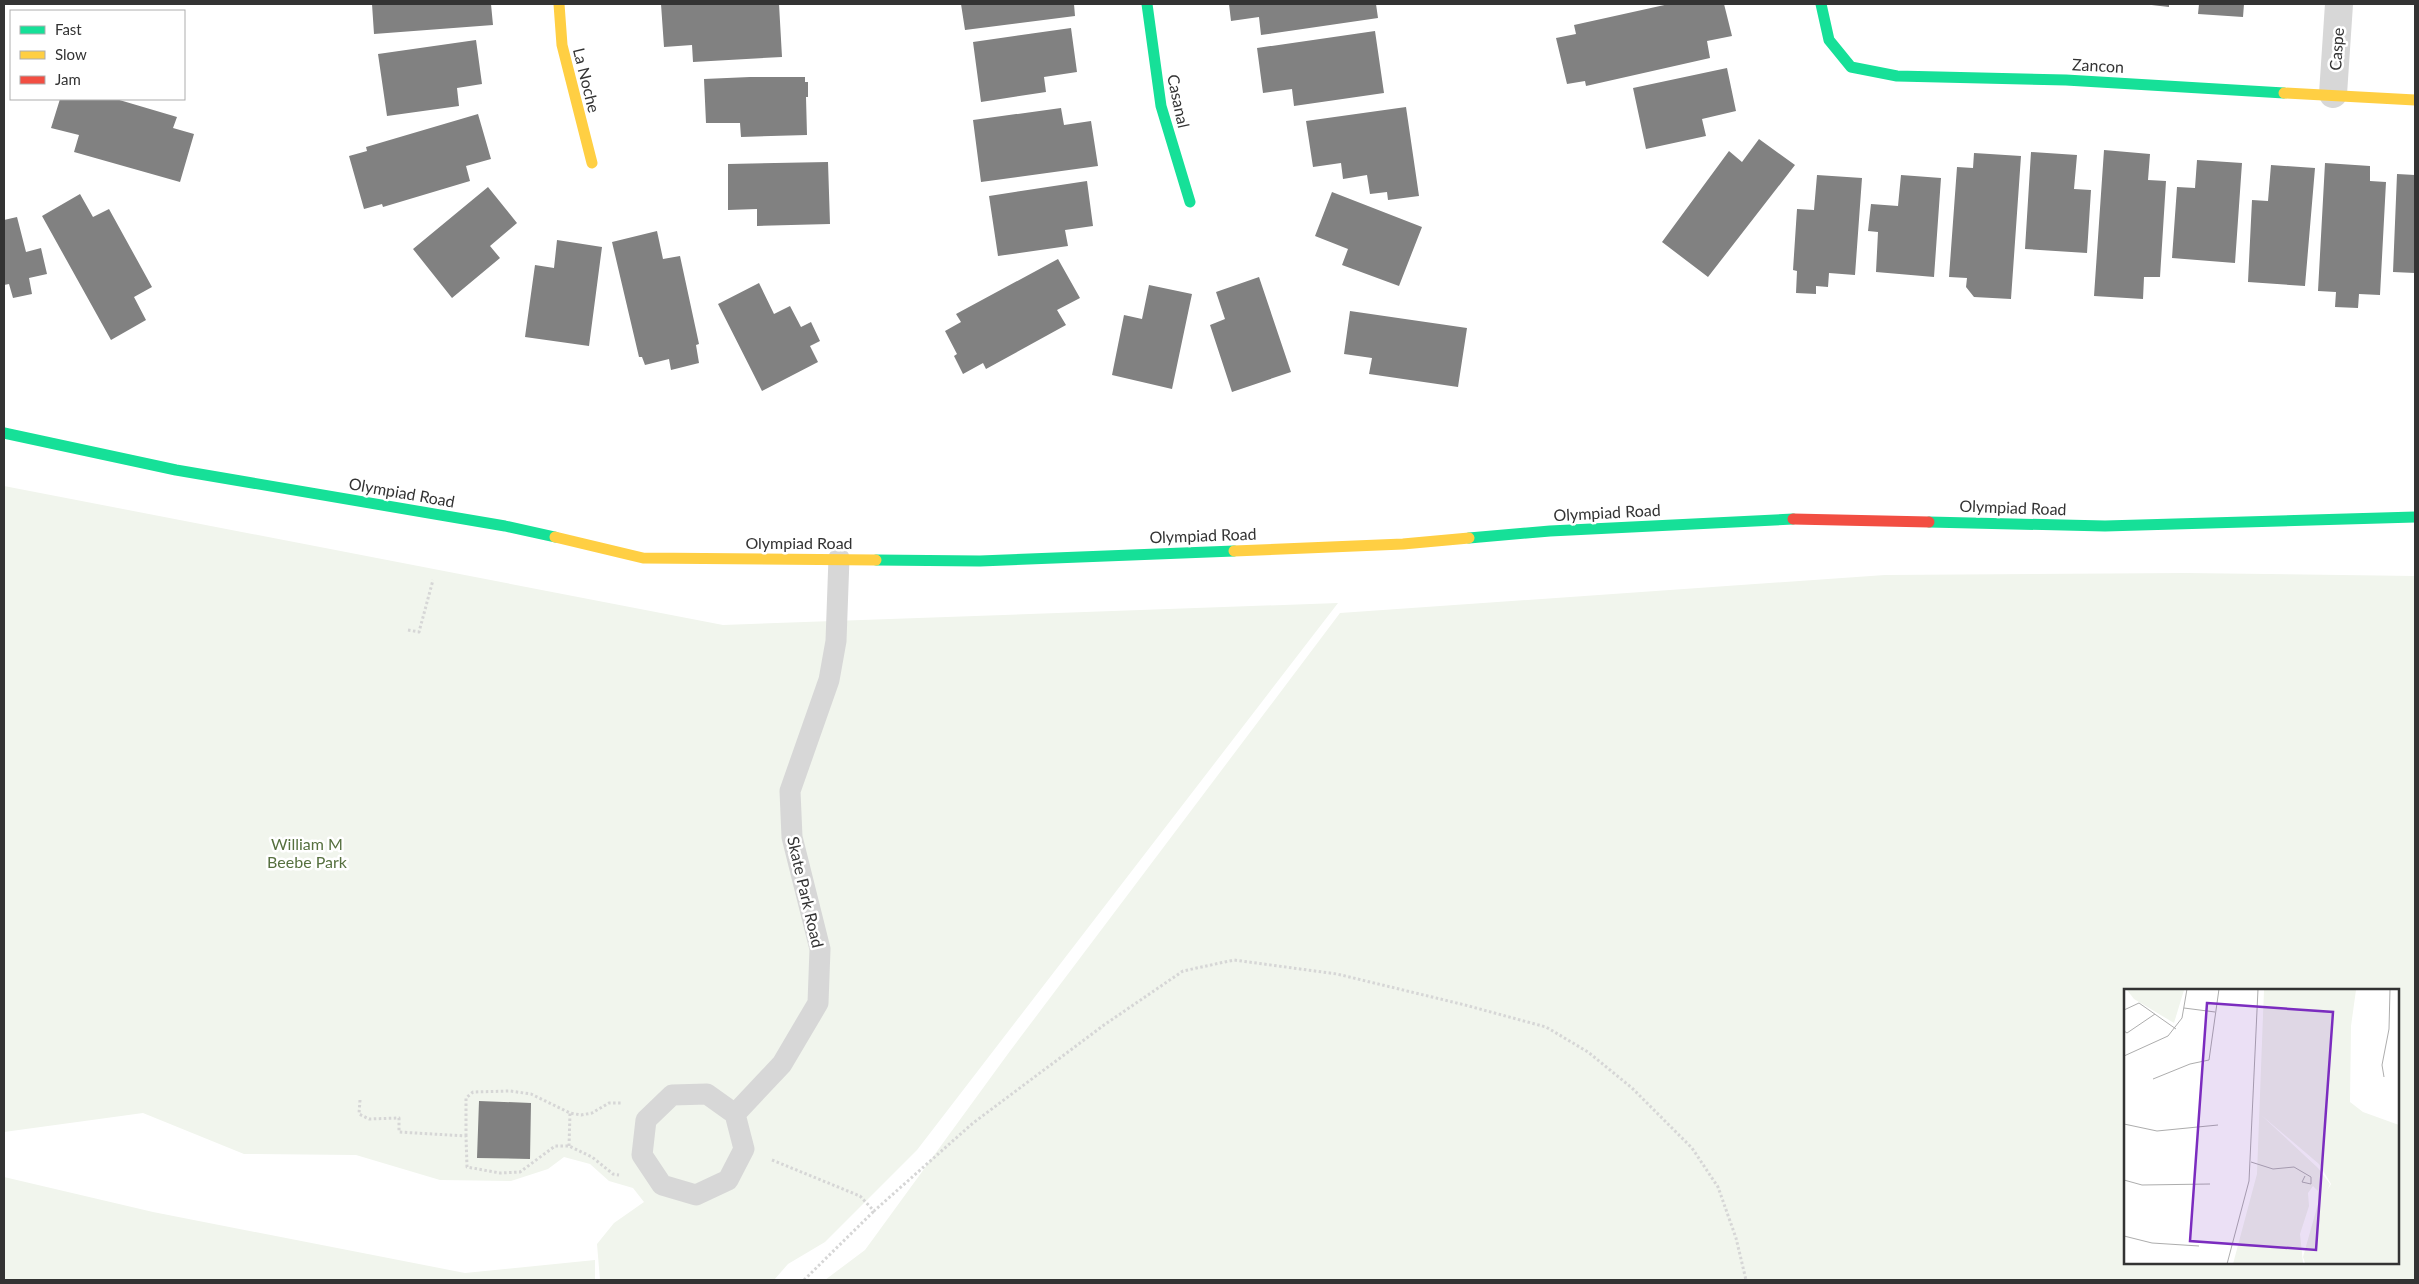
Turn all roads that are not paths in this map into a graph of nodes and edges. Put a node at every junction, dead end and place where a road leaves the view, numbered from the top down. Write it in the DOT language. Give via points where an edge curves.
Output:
graph roads {
  1 [pos="559,4"];
  2 [pos="1147,4"];
  3 [pos="1821,4"];
  4 [pos="2339,4"];
  5 [pos="2333,94"];
  6 [pos="2415,100"];
  7 [pos="592,163"];
  8 [pos="1190,202"];
  9 [pos="4,433"];
  10 [pos="2415,517"];
  11 [pos="839,558"];
  12 [pos="735,1114"];
  1 -- 7 [label="main road, La Noche" via="562,44"];
  2 -- 8 [label="main road, Casanal" via="1161,106"];
  3 -- 5 [label="main road, Zancon" via="1829,40 1851,67 1897,76 2066,80"];
  4 -- 5 [label="street, Caspe"];
  5 -- 6 [label="main road, Zancon"];
  9 -- 11 [label="main road, Olympiad Road" via="176,470 505,526 644,558"];
  10 -- 11 [label="main road, Olympiad Road" via="2105,526 1774,519 1550,531 1403,544 980,561"];
  11 -- 12 [label="lane, Skate Park Road" via="836,641 829,680 790,791 792,838 820,949 818,1002 782,1064"];
  12 -- 12 [label="lane" via="707,1094 672,1096 646,1120 642,1155 662,1184 696,1195 728,1180 744,1149"];
}
